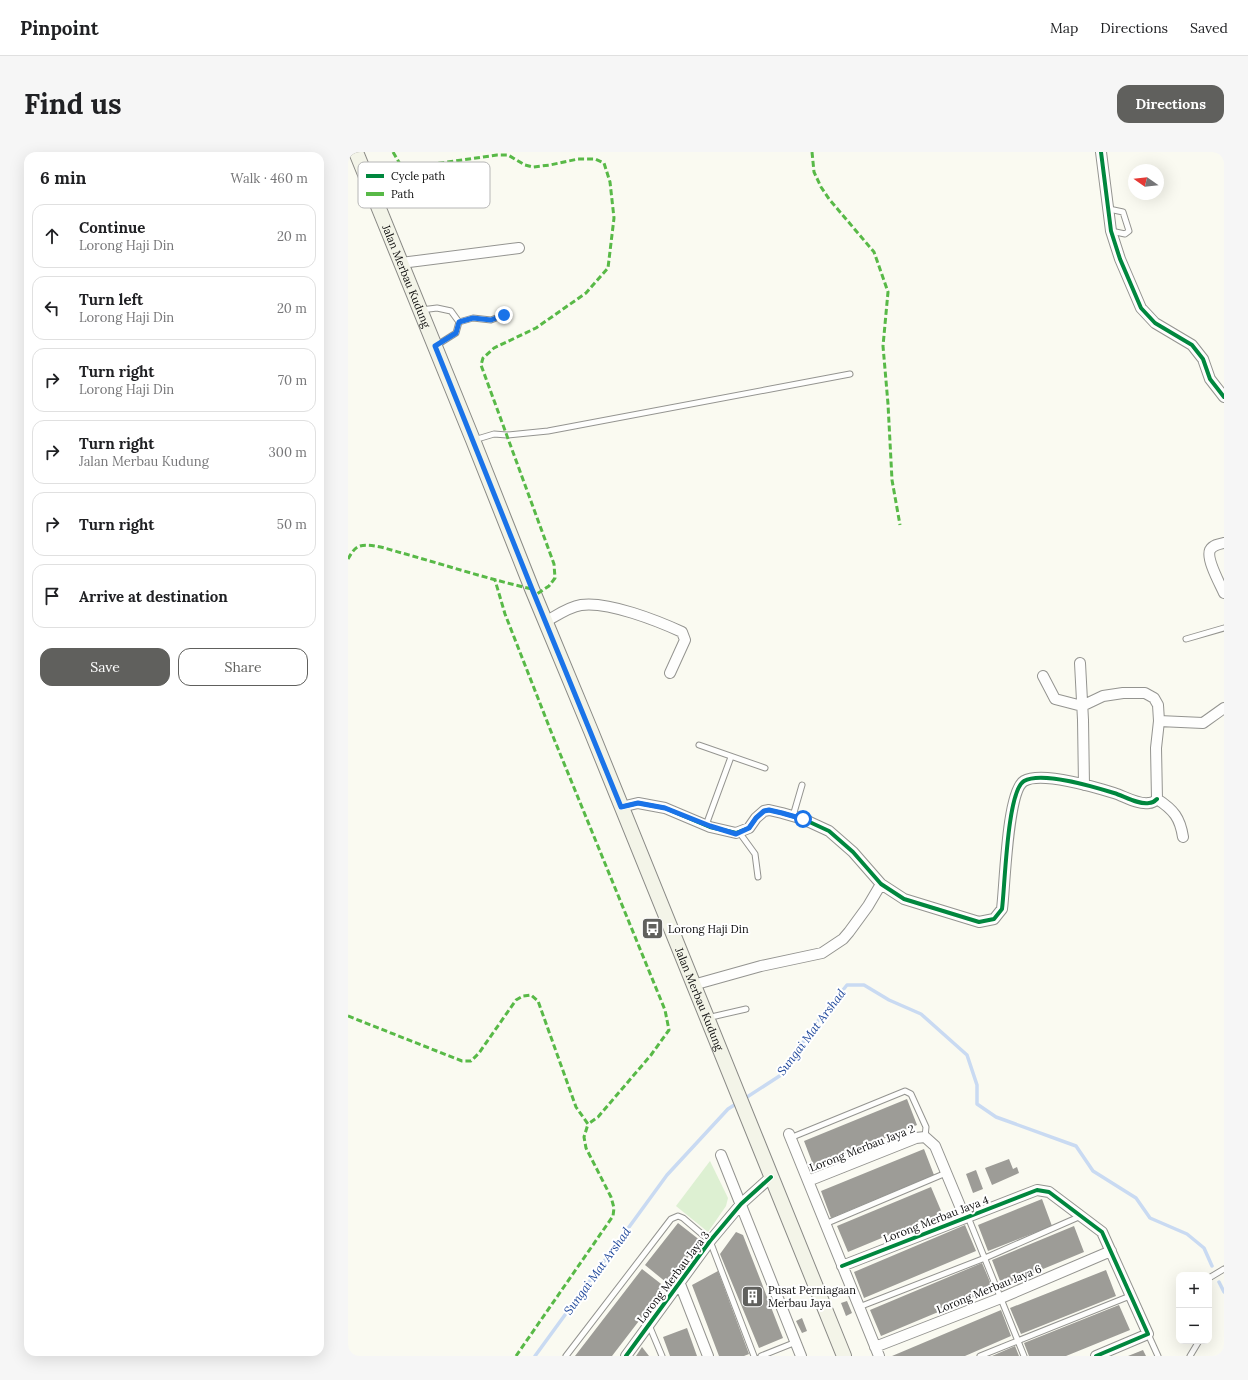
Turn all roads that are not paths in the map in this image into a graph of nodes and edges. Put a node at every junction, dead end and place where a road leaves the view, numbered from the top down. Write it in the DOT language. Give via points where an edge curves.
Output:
graph roads {
  1 [pos="356,152"];
  2 [pos="1101,152"];
  3 [pos="360,162"];
  4 [pos="379,208"];
  5 [pos="1109,209"];
  6 [pos="1111,231"];
  7 [pos="519,248"];
  8 [pos="401,263"];
  9 [pos="420,310"];
  10 [pos="504,315"];
  11 [pos="459,322"];
  12 [pos="435,346"];
  13 [pos="850,374"];
  14 [pos="1224,397"];
  15 [pos="473,440"];
  16 [pos="1224,543"];
  17 [pos="1224,593"];
  18 [pos="545,622"];
  19 [pos="1224,628"];
  20 [pos="1186,639"];
  21 [pos="1080,663"];
  22 [pos="670,673"];
  23 [pos="1043,676"];
  24 [pos="1082,706"];
  25 [pos="1224,708"];
  26 [pos="1159,721"];
  27 [pos="699,746"];
  28 [pos="731,757"];
  29 [pos="766,768"];
  30 [pos="802,785"];
  31 [pos="1084,785"];
  32 [pos="1157,799"];
  33 [pos="621,807"];
  34 [pos="793,816"];
  35 [pos="706,825"];
  36 [pos="739,832"];
  37 [pos="1183,837"];
  38 [pos="758,877"];
  39 [pos="881,884"];
  40 [pos="693,985"];
  41 [pos="746,1009"];
  42 [pos="706,1018"];
  43 [pos="790,1136"];
  44 [pos="925,1137"];
  45 [pos="721,1155"];
  46 [pos="946,1173"];
  47 [pos="771,1177"];
  48 [pos="808,1181"];
  49 [pos="741,1204"];
  50 [pos="1082,1216"];
  51 [pos="966,1217"];
  52 [pos="825,1224"];
  53 [pos="710,1242"];
  54 [pos="1111,1251"];
  55 [pos="984,1258"];
  56 [pos="842,1266"];
  57 [pos="1224,1269"];
  58 [pos="1212,1276"];
  59 [pos="680,1284"];
  60 [pos="1130,1296"];
  61 [pos="1000,1298"];
  62 [pos="859,1307"];
  63 [pos="649,1325"];
  64 [pos="1148,1334"];
  65 [pos="1018,1341"];
  66 [pos="796,1342"];
  67 [pos="1197,1344"];
  68 [pos="877,1352"];
  69 [pos="566,1356"];
  70 [pos="626,1356"];
  71 [pos="662,1356"];
  72 [pos="708,1356"];
  73 [pos="754,1356"];
  74 [pos="761,1356"];
  75 [pos="802,1356"];
  76 [pos="844,1356"];
  77 [pos="980,1356"];
  78 [pos="1024,1356"];
  79 [pos="1096,1356"];
  80 [pos="1158,1356"];
  81 [pos="1190,1356"];
  1 -- 3 [label="main road, Jalan Merbau Kudung"];
  2 -- 5 [label="street"];
  4 -- 8 [label="main road, Jalan Merbau Kudung"];
  5 -- 6 [label="street"];
  5 -- 6 [label="lane" via="1123,212 1129,231 1126,234"];
  6 -- 14 [label="street" via="1141,308 1155,323 1192,345 1203,359 1210,379"];
  7 -- 8 [label="street"];
  8 -- 9 [label="main road, Jalan Merbau Kudung"];
  9 -- 11 [label="lane" via="437,308 451,311"];
  9 -- 12 [label="main road, Jalan Merbau Kudung"];
  10 -- 11 [label="lane" via="491,320 473,318"];
  11 -- 12 [label="lane" via="456,333"];
  12 -- 15 [label="main road, Jalan Merbau Kudung"];
  13 -- 15 [label="lane" via="556,429 507,435 494,434"];
  15 -- 18 [label="main road, Jalan Merbau Kudung"];
  16 -- 17 [label="street" via="1215,545 1210,554"];
  18 -- 22 [label="street" via="580,605 595,604 644,616 682,632 685,640"];
  18 -- 33 [label="main road, Jalan Merbau Kudung"];
  19 -- 20 [label="lane"];
  21 -- 24 [label="street"];
  23 -- 24 [label="street" via="1055,699"];
  24 -- 26 [label="street" via="1104,696 1145,693 1154,698 1158,705"];
  24 -- 31 [label="street"];
  25 -- 26 [label="street" via="1203,723"];
  26 -- 32 [label="street" via="1156,748"];
  27 -- 28 [label="lane"];
  28 -- 29 [label="lane"];
  28 -- 35 [label="lane"];
  30 -- 34 [label="lane"];
  31 -- 32 [label="street" via="1139,802 1149,803"];
  31 -- 39 [label="street" via="1040,778 1024,781 1017,789 1010,828 1002,909 994,918 979,922 967,919 904,899"];
  32 -- 37 [label="street" via="1174,812 1182,826"];
  33 -- 35 [label="street" via="638,803 665,808"];
  33 -- 40 [label="main road, Jalan Merbau Kudung"];
  34 -- 36 [label="street" via="764,811 749,828"];
  34 -- 39 [label="street" via="829,831 853,852"];
  35 -- 36 [label="street" via="736,834"];
  36 -- 38 [label="lane" via="755,854"];
  39 -- 40 [label="street" via="849,932 822,953 761,966"];
  40 -- 42 [label="main road, Jalan Merbau Kudung"];
  41 -- 42 [label="lane"];
  42 -- 47 [label="main road, Jalan Merbau Kudung"];
  43 -- 44 [label="lane" via="905,1091 911,1094 926,1126"];
  43 -- 48 [label="street"];
  44 -- 46 [label="street" via="935,1146"];
  44 -- 48 [label="street, Lorong Merbau Jaya 2" via="916,1138"];
  45 -- 49 [label="street"];
  46 -- 51 [label="street"];
  46 -- 52 [label="lane"];
  47 -- 49 [label="street, Lorong Merbau Jaya 3"];
  47 -- 76 [label="main road, Jalan Merbau Kudung"];
  48 -- 52 [label="street"];
  49 -- 53 [label="street, Lorong Merbau Jaya 3"];
  49 -- 66 [label="street"];
  50 -- 51 [label="street, Lorong Merbau Jaya 4" via="1049,1192 1037,1190"];
  50 -- 54 [label="street" via="1102,1232"];
  50 -- 55 [label="lane"];
  51 -- 55 [label="lane"];
  51 -- 56 [label="street, Lorong Merbau Jaya 4"];
  52 -- 56 [label="street"];
  53 -- 59 [label="street, Lorong Merbau Jaya 3"];
  53 -- 69 [label="lane" via="683,1218 678,1216 670,1219"];
  53 -- 73 [label="lane"];
  54 -- 60 [label="street"];
  54 -- 61 [label="street, Lorong Merbau Jaya 6"];
  55 -- 61 [label="lane"];
  55 -- 62 [label="lane"];
  56 -- 62 [label="street"];
  57 -- 58 [label="lane"];
  59 -- 63 [label="street, Lorong Merbau Jaya 3"];
  59 -- 72 [label="street"];
  60 -- 64 [label="street"];
  60 -- 65 [label="lane"];
  61 -- 65 [label="lane"];
  61 -- 68 [label="street, Lorong Merbau Jaya 6"];
  62 -- 68 [label="street"];
  63 -- 70 [label="street, Lorong Merbau Jaya 3"];
  63 -- 71 [label="lane"];
  64 -- 79 [label="street"];
  64 -- 80 [label="lane"];
  65 -- 77 [label="lane"];
  65 -- 78 [label="lane"];
  66 -- 74 [label="lane"];
  66 -- 75 [label="street"];
  67 -- 81 [label="lane"];
}
